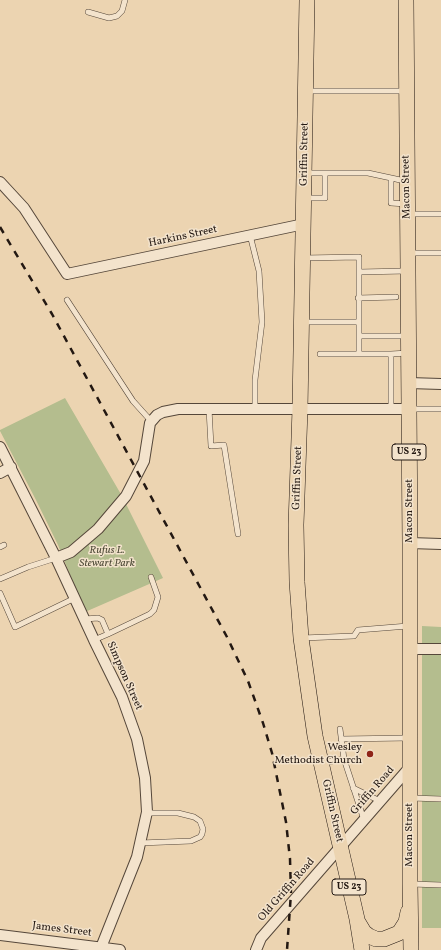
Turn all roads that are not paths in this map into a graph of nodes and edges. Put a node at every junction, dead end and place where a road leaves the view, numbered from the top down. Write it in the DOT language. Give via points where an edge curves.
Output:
graph roads {
  1 [pos="125,0"];
  2 [pos="307,0"];
  3 [pos="406,0"];
  4 [pos="88,12"];
  5 [pos="306,91"];
  6 [pos="406,91"];
  7 [pos="304,173"];
  8 [pos="325,173"];
  9 [pos="391,178"];
  10 [pos="407,181"];
  11 [pos="0,182"];
  12 [pos="304,198"];
  13 [pos="408,209"];
  14 [pos="441,214"];
  15 [pos="304,224"];
  16 [pos="250,235"];
  17 [pos="408,253"];
  18 [pos="441,253"];
  19 [pos="303,258"];
  20 [pos="408,271"];
  21 [pos="359,272"];
  22 [pos="396,297"];
  23 [pos="358,298"];
  24 [pos="67,300"];
  25 [pos="302,322"];
  26 [pos="359,322"];
  27 [pos="359,336"];
  28 [pos="409,336"];
  29 [pos="409,353"];
  30 [pos="320,354"];
  31 [pos="359,354"];
  32 [pos="391,354"];
  33 [pos="409,383"];
  34 [pos="441,384"];
  35 [pos="209,409"];
  36 [pos="255,409"];
  37 [pos="300,409"];
  38 [pos="391,409"];
  39 [pos="409,409"];
  40 [pos="441,409"];
  41 [pos="152,421"];
  42 [pos="0,447"];
  43 [pos="11,467"];
  44 [pos="0,473"];
  45 [pos="238,534"];
  46 [pos="410,543"];
  47 [pos="441,544"];
  48 [pos="56,558"];
  49 [pos="152,577"];
  50 [pos="0,579"];
  51 [pos="0,593"];
  52 [pos="75,598"];
  53 [pos="85,619"];
  54 [pos="410,626"];
  55 [pos="108,634"];
  56 [pos="301,638"];
  57 [pos="94,640"];
  58 [pos="410,649"];
  59 [pos="441,649"];
  60 [pos="340,729"];
  61 [pos="410,738"];
  62 [pos="341,739"];
  63 [pos="344,759"];
  64 [pos="321,763"];
  65 [pos="410,767"];
  66 [pos="353,788"];
  67 [pos="410,798"];
  68 [pos="441,799"];
  69 [pos="380,801"];
  70 [pos="147,813"];
  71 [pos="364,820"];
  72 [pos="140,843"];
  73 [pos="340,848"];
  74 [pos="410,884"];
  75 [pos="441,884"];
  76 [pos="410,903"];
  77 [pos="357,920"];
  78 [pos="0,935"];
  79 [pos="100,948"];
  80 [pos="120,950"];
  81 [pos="256,950"];
  82 [pos="362,950"];
  83 [pos="411,950"];
  1 -- 4 [label="lane" via="122,11 117,16 109,18"];
  2 -- 5 [label="main road, Griffin Street / US 23"];
  3 -- 6 [label="main road, Macon Street / US 23"];
  5 -- 6 [label="lane"];
  5 -- 7 [label="main road, Griffin Street / US 23"];
  6 -- 10 [label="main road, Macon Street / US 23"];
  7 -- 8 [label="lane"];
  7 -- 12 [label="main road, Griffin Street / US 23"];
  8 -- 9 [label="lane" via="368,173"];
  8 -- 12 [label="lane" via="325,198"];
  9 -- 10 [label="lane"];
  9 -- 13 [label="lane" via="391,203"];
  10 -- 13 [label="main road, Macon Street / US 23"];
  11 -- 16 [label="street, Harkins Street" via="24,208 67,274"];
  12 -- 15 [label="main road, Griffin Street / US 23"];
  13 -- 14 [label="lane"];
  13 -- 17 [label="main road, Macon Street / US 23"];
  15 -- 16 [label="street, Harkins Street"];
  15 -- 19 [label="main road, Griffin Street / US 23"];
  16 -- 36 [label="lane" via="259,271 262,322 255,380"];
  17 -- 18 [label="lane"];
  17 -- 20 [label="main road, Macon Street / US 23"];
  19 -- 21 [label="lane" via="359,258"];
  19 -- 25 [label="main road, Griffin Street / US 23"];
  20 -- 21 [label="lane"];
  20 -- 28 [label="main road, Macon Street / US 23"];
  21 -- 23 [label="lane"];
  22 -- 23 [label="lane"];
  23 -- 26 [label="lane"];
  24 -- 41 [label="lane" via="133,401"];
  25 -- 26 [label="lane"];
  25 -- 37 [label="main road, Griffin Street / US 23"];
  26 -- 27 [label="lane"];
  27 -- 28 [label="lane"];
  27 -- 31 [label="lane"];
  28 -- 29 [label="main road, Macon Street / US 23"];
  29 -- 32 [label="lane"];
  29 -- 33 [label="main road, Macon Street / US 23"];
  30 -- 31 [label="lane"];
  31 -- 32 [label="lane"];
  32 -- 38 [label="lane"];
  33 -- 34 [label="street"];
  33 -- 39 [label="main road, Macon Street / US 23"];
  35 -- 36 [label="street"];
  35 -- 41 [label="street" via="168,411 156,415"];
  35 -- 45 [label="lane" via="211,446 224,445"];
  36 -- 37 [label="street"];
  37 -- 38 [label="street"];
  37 -- 56 [label="main road, Griffin Street / US 23" via="296,525"];
  38 -- 39 [label="street"];
  39 -- 40 [label="lane"];
  39 -- 46 [label="main road, Macon Street / US 23"];
  41 -- 48 [label="street" via="144,461 126,496 98,529 71,552"];
  42 -- 43 [label="street, Simpson Street"];
  43 -- 44 [label="street"];
  43 -- 48 [label="street, Simpson Street"];
  46 -- 47 [label="street"];
  46 -- 54 [label="main road, Macon Street / US 23"];
  48 -- 50 [label="lane"];
  48 -- 52 [label="street, Simpson Street"];
  49 -- 55 [label="lane" via="158,597 154,610"];
  51 -- 52 [label="lane" via="15,627"];
  52 -- 53 [label="street, Simpson Street"];
  53 -- 55 [label="lane" via="102,620"];
  53 -- 57 [label="street, Simpson Street"];
  54 -- 56 [label="lane" via="358,630 354,636"];
  54 -- 58 [label="main road, Macon Street / US 23"];
  55 -- 57 [label="lane"];
  56 -- 64 [label="main road, Griffin Street / US 23"];
  57 -- 70 [label="street, Simpson Street" via="122,697 137,740 145,778"];
  58 -- 59 [label="street"];
  58 -- 61 [label="main road, Macon Street / US 23"];
  60 -- 62 [label="lane"];
  61 -- 62 [label="lane"];
  61 -- 65 [label="main road, Macon Street / US 23"];
  62 -- 63 [label="lane"];
  63 -- 64 [label="lane"];
  63 -- 66 [label="lane"];
  64 -- 73 [label="main road, Griffin Street / US 23"];
  65 -- 67 [label="main road, Macon Street / US 23"];
  65 -- 69 [label="street, Griffin Road"];
  66 -- 69 [label="lane"];
  66 -- 71 [label="lane"];
  67 -- 68 [label="lane"];
  67 -- 74 [label="main road, Macon Street / US 23"];
  69 -- 71 [label="street, Griffin Road"];
  70 -- 72 [label="street, Simpson Street"];
  70 -- 72 [label="lane" via="178,813 194,817 200,821 202,834 191,841"];
  71 -- 73 [label="street, Griffin Road"];
  72 -- 79 [label="street, Simpson Street" via="123,895"];
  73 -- 77 [label="main road, Griffin Street / US 23"];
  73 -- 81 [label="street, Old Griffin Road" via="261,938"];
  74 -- 75 [label="lane"];
  74 -- 76 [label="main road, Macon Street / US 23"];
  76 -- 77 [label="main road" via="403,928 388,939 381,940 369,936"];
  76 -- 83 [label="main road, Macon Street / US 23"];
  77 -- 82 [label="main road, Griffin Street / US 23"];
  78 -- 79 [label="street, James Street"];
  79 -- 80 [label="street, James Street"];
}
